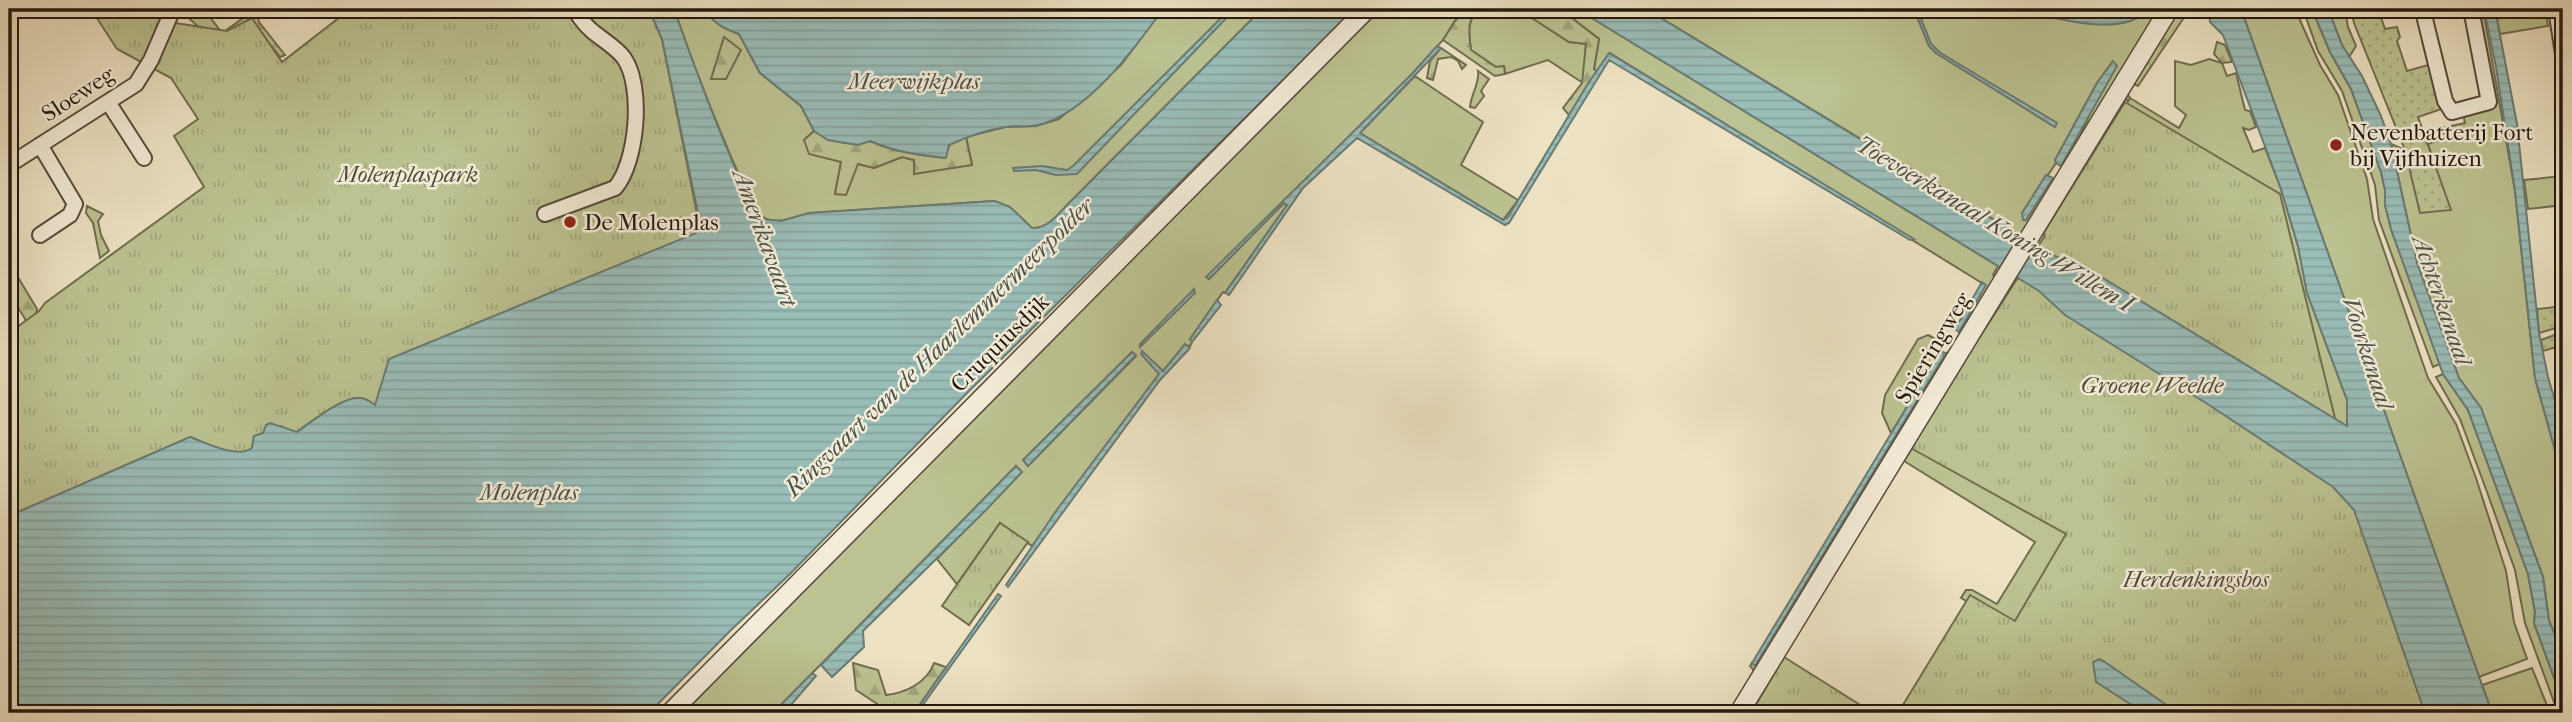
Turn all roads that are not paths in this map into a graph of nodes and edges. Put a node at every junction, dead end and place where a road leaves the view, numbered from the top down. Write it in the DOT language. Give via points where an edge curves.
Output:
graph roads {
  1 [pos="173,9"];
  2 [pos="573,9"];
  3 [pos="1367,9"];
  4 [pos="2169,9"];
  5 [pos="2471,9"];
  6 [pos="2556,9"];
  7 [pos="2423,10"];
  8 [pos="2563,54"];
  9 [pos="108,102"];
  10 [pos="40,145"];
  11 [pos="144,158"];
  12 [pos="10,161"];
  13 [pos="545,214"];
  14 [pos="40,235"];
  15 [pos="670,713"];
  16 [pos="1739,713"];
  1 -- 9 [label="street, Sloeweg" via="136,84"];
  2 -- 13 [label="street" via="623,57 637,103 634,131 626,171 615,188"];
  3 -- 15 [label="street, Cruquiusdijk"];
  4 -- 16 [label="street, Spieringweg"];
  5 -- 7 [label="street" via="2489,102 2452,112 2445,101"];
  6 -- 8 [label="street"];
  9 -- 10 [label="street, Sloeweg"];
  9 -- 11 [label="street"];
  10 -- 12 [label="street, Sloeweg"];
  10 -- 14 [label="street" via="75,204 70,215"];
}
